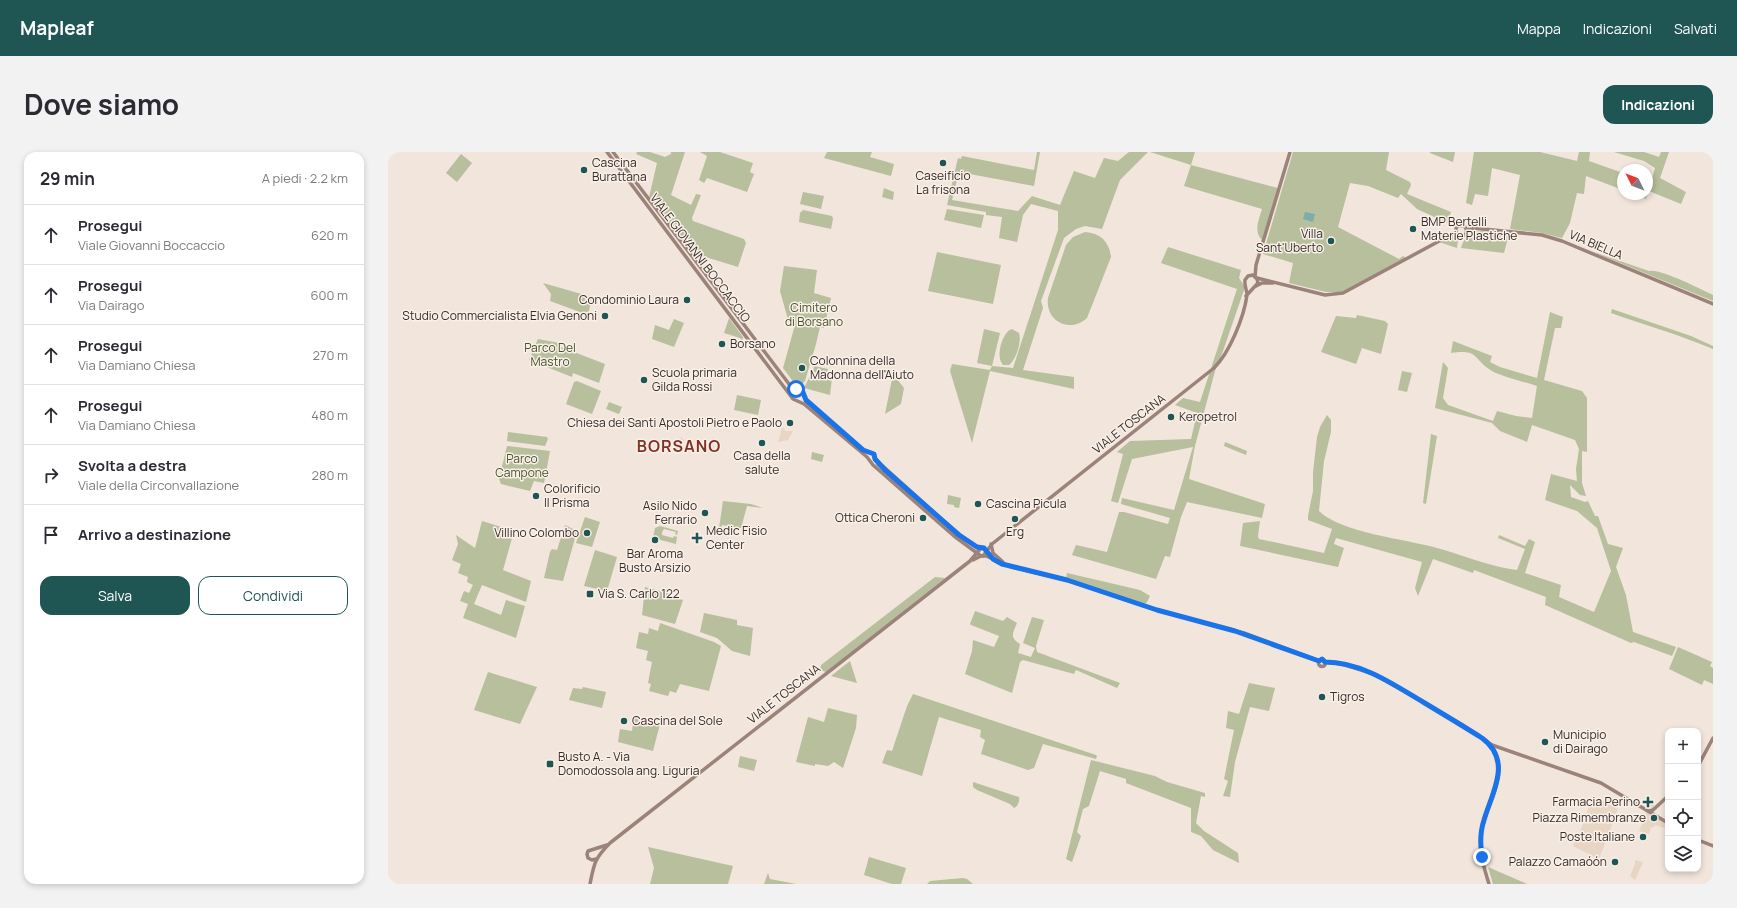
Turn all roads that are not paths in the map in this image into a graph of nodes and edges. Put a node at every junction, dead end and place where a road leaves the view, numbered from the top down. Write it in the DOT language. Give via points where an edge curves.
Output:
graph roads {
  1 [pos="607,152"];
  2 [pos="613,152"];
  3 [pos="1290,152"];
  4 [pos="1466,230"];
  5 [pos="1456,232"];
  6 [pos="1256,264"];
  7 [pos="1248,276"];
  8 [pos="1256,277"];
  9 [pos="1278,283"];
  10 [pos="1246,286"];
  11 [pos="1254,287"];
  12 [pos="1246,296"];
  13 [pos="1713,304"];
  14 [pos="796,389"];
  15 [pos="792,396"];
  16 [pos="804,397"];
  17 [pos="800,401"];
  18 [pos="868,457"];
  19 [pos="875,459"];
  20 [pos="992,544"];
  21 [pos="983,549"];
  22 [pos="981,555"];
  23 [pos="993,559"];
  24 [pos="1007,566"];
  25 [pos="1713,738"];
  26 [pos="1492,745"];
  27 [pos="1699,764"];
  28 [pos="1665,799"];
  29 [pos="1649,811"];
  30 [pos="1665,821"];
  31 [pos="1701,841"];
  32 [pos="610,843"];
  33 [pos="1713,846"];
  34 [pos="593,849"];
  35 [pos="598,857"];
  36 [pos="588,858"];
  37 [pos="592,873"];
  38 [pos="590,884"];
  39 [pos="1489,884"];
  1 -- 15 [label="street, VIALE GIOVANNI BOCCACCIO"];
  2 -- 14 [label="street, VIALE GIOVANNI BOCCACCIO" via="790,385"];
  3 -- 6 [label="street, VIALE TOSCANA"];
  4 -- 5 [label="street" via="1460,226"];
  4 -- 5 [label="street" via="1462,237"];
  4 -- 13 [label="street, VIA BIELLA" via="1473,228 1542,235"];
  5 -- 9 [label="street" via="1343,293 1326,294"];
  6 -- 7 [label="street, VIALE TOSCANA"];
  6 -- 8 [label="street, VIALE TOSCANA"];
  7 -- 8 [label="street"];
  7 -- 10 [label="street, VIALE TOSCANA" via="1245,280"];
  8 -- 9 [label="street"];
  8 -- 11 [label="street, VIALE TOSCANA" via="1258,281"];
  9 -- 11 [label="street" via="1262,283"];
  10 -- 11 [label="street"];
  10 -- 12 [label="street, VIALE TOSCANA"];
  11 -- 12 [label="street, VIALE TOSCANA"];
  12 -- 20 [label="street, VIALE TOSCANA" via="1231,344 1213,370"];
  14 -- 15 [label="street"];
  14 -- 16 [label="street, VIALE GIOVANNI BOCCACCIO" via="802,390"];
  15 -- 17 [label="street, VIALE GIOVANNI BOCCACCIO" via="794,400"];
  16 -- 17 [label="street"];
  16 -- 18 [label="street, VIALE GIOVANNI BOCCACCIO"];
  17 -- 18 [label="street, VIALE GIOVANNI BOCCACCIO"];
  18 -- 19 [label="street"];
  18 -- 19 [label="street, VIALE GIOVANNI BOCCACCIO" via="874,454"];
  18 -- 22 [label="street, VIALE GIOVANNI BOCCACCIO" via="955,536"];
  19 -- 21 [label="street, VIALE GIOVANNI BOCCACCIO" via="956,533"];
  20 -- 21 [label="street, VIALE TOSCANA"];
  20 -- 24 [label="street" via="993,553"];
  21 -- 22 [label="street"];
  21 -- 22 [label="street"];
  21 -- 23 [label="street, VIALE GIOVANNI BOCCACCIO"];
  22 -- 23 [label="street, VIALE GIOVANNI BOCCACCIO"];
  22 -- 32 [label="street, VIALE TOSCANA" via="970,561"];
  23 -- 24 [label="street"];
  24 -- 26 [label="street" via="1067,580 1157,610 1244,633 1319,661 1321,666 1325,662 1342,664 1374,674 1461,724"];
  25 -- 27 [label="street"];
  26 -- 29 [label="street" via="1601,783"];
  26 -- 39 [label="street" via="1498,761 1499,776 1483,822 1480,845"];
  28 -- 29 [label="street"];
  29 -- 30 [label="street"];
  31 -- 33 [label="street"];
  32 -- 34 [label="street, VIALE TOSCANA"];
  32 -- 35 [label="street, VIALE TOSCANA"];
  34 -- 35 [label="street" via="597,851"];
  34 -- 36 [label="street" via="587,852"];
  35 -- 36 [label="street" via="593,860"];
  35 -- 37 [label="street"];
  36 -- 37 [label="street"];
  37 -- 38 [label="street"];
}
